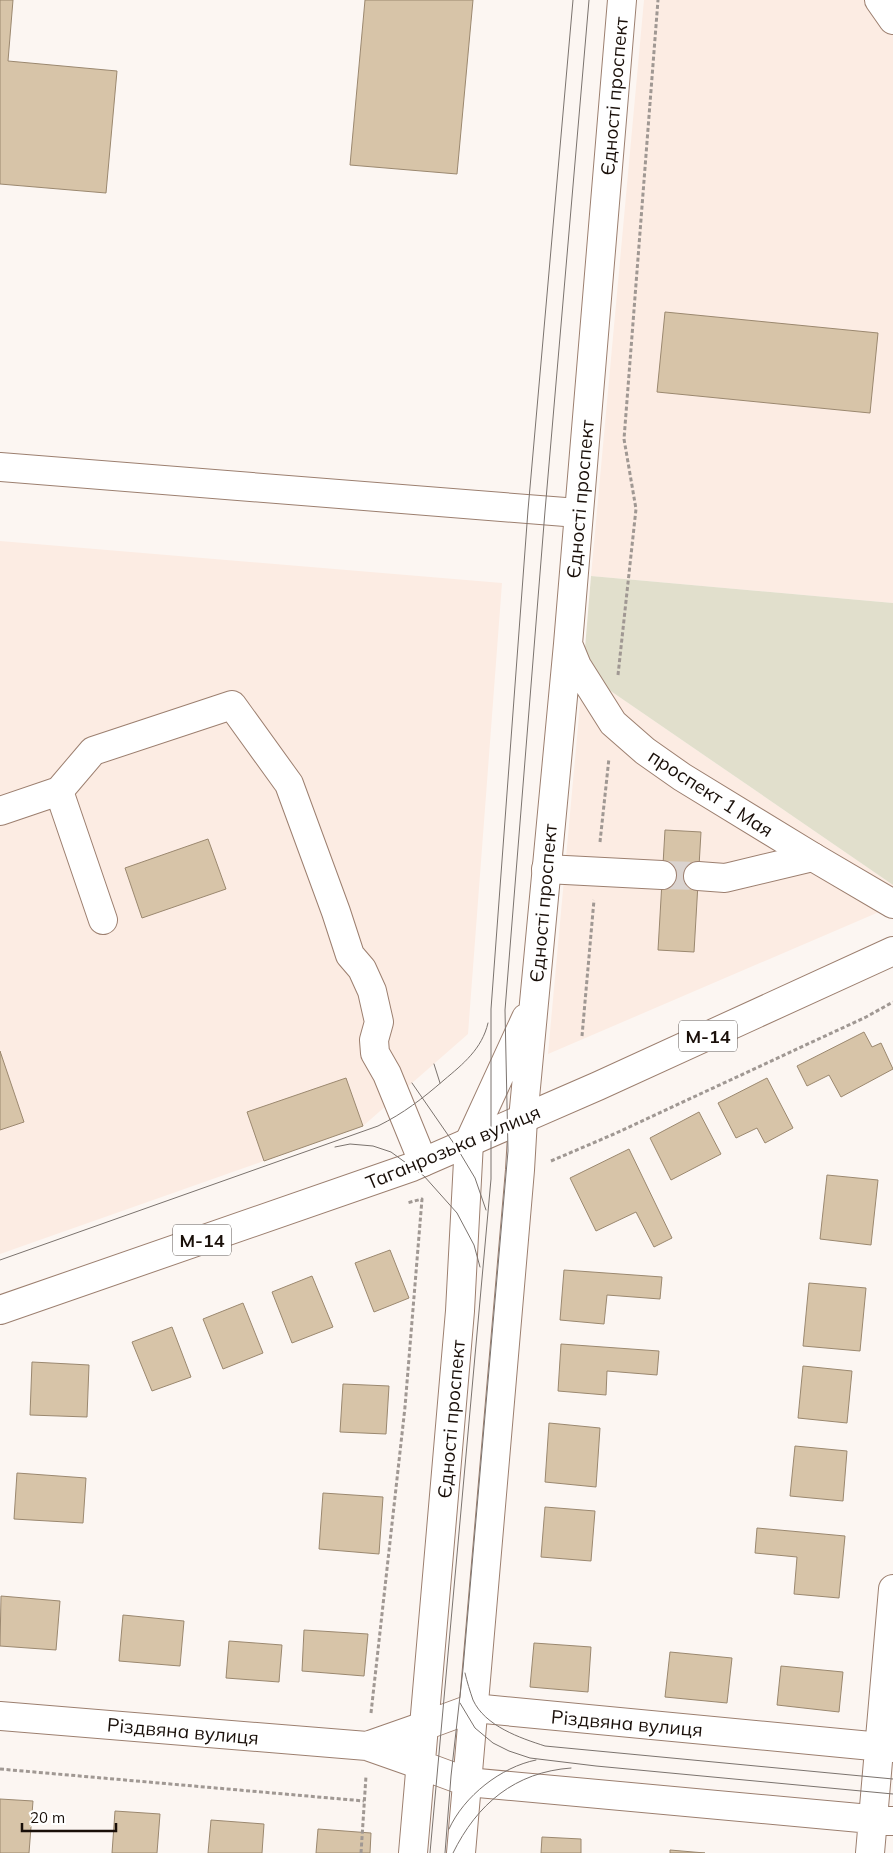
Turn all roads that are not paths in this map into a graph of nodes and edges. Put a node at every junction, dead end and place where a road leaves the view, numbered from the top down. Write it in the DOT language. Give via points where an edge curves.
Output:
graph roads {
  1 [pos="622,0"];
  2 [pos="879,0"];
  3 [pos="893,20"];
  4 [pos="0,467"];
  5 [pos="578,514"];
  6 [pos="568,644"];
  7 [pos="59,791"];
  8 [pos="0,811"];
  9 [pos="813,857"];
  10 [pos="546,869"];
  11 [pos="662,875"];
  12 [pos="698,876"];
  13 [pos="893,904"];
  14 [pos="103,920"];
  15 [pos="893,951"];
  16 [pos="535,999"];
  17 [pos="523,1118"];
  18 [pos="469,1142"];
  19 [pos="423,1162"];
  20 [pos="0,1310"];
  21 [pos="893,1589"];
  22 [pos="473,1708"];
  23 [pos="0,1716"];
  24 [pos="424,1726"];
  25 [pos="367,1746"];
  26 [pos="886,1748"];
  27 [pos="421,1765"];
  28 [pos="467,1782"];
  29 [pos="883,1820"];
  30 [pos="414,1853"];
  31 [pos="461,1853"];
  32 [pos="870,1853"];
  1 -- 5 [label="main road, Єдності проспект"];
  2 -- 3 [label="main road"];
  4 -- 5 [label="main road"];
  5 -- 6 [label="main road, Єдності проспект"];
  6 -- 9 [label="main road, проспект 1 Мая" via="613,723 645,751"];
  6 -- 10 [label="main road, Єдності проспект"];
  7 -- 8 [label="main road"];
  7 -- 14 [label="main road"];
  7 -- 19 [label="main road" via="94,751 232,705 289,784 350,955 362,970 372,992 379,1022 374,1040 376,1053"];
  9 -- 12 [label="main road" via="725,878"];
  9 -- 13 [label="main road, проспект 1 Мая"];
  10 -- 11 [label="main road"];
  10 -- 16 [label="main road, Єдності проспект"];
  15 -- 17 [label="main road, Таганрозька вулиця / М-14"];
  16 -- 17 [label="main road, Єдності проспект"];
  16 -- 18 [label="main road, Єдності проспект"];
  17 -- 18 [label="main road, Таганрозька вулиця / М-14"];
  17 -- 22 [label="main road, Єдності проспект"];
  18 -- 19 [label="main road, Таганрозька вулиця / М-14"];
  18 -- 24 [label="main road, Єдності проспект" via="459,1321"];
  19 -- 20 [label="main road, Таганрозька вулиця / М-14"];
  21 -- 26 [label="main road"];
  22 -- 24 [label="main road, Різдвяна вулиця"];
  22 -- 26 [label="main road, Різдвяна вулиця"];
  22 -- 28 [label="main road, Єдності проспект"];
  23 -- 25 [label="main road, Різдвяна вулиця"];
  24 -- 25 [label="main road, Різдвяна вулиця"];
  24 -- 27 [label="main road, Єдності проспект"];
  25 -- 27 [label="main road, Різдвяна вулиця"];
  26 -- 29 [label="main road"];
  27 -- 28 [label="main road, Різдвяна вулиця"];
  27 -- 30 [label="main road, Єдності проспект"];
  28 -- 29 [label="main road, Різдвяна вулиця"];
  28 -- 31 [label="main road, Єдності проспект"];
  29 -- 32 [label="main road"];
}
